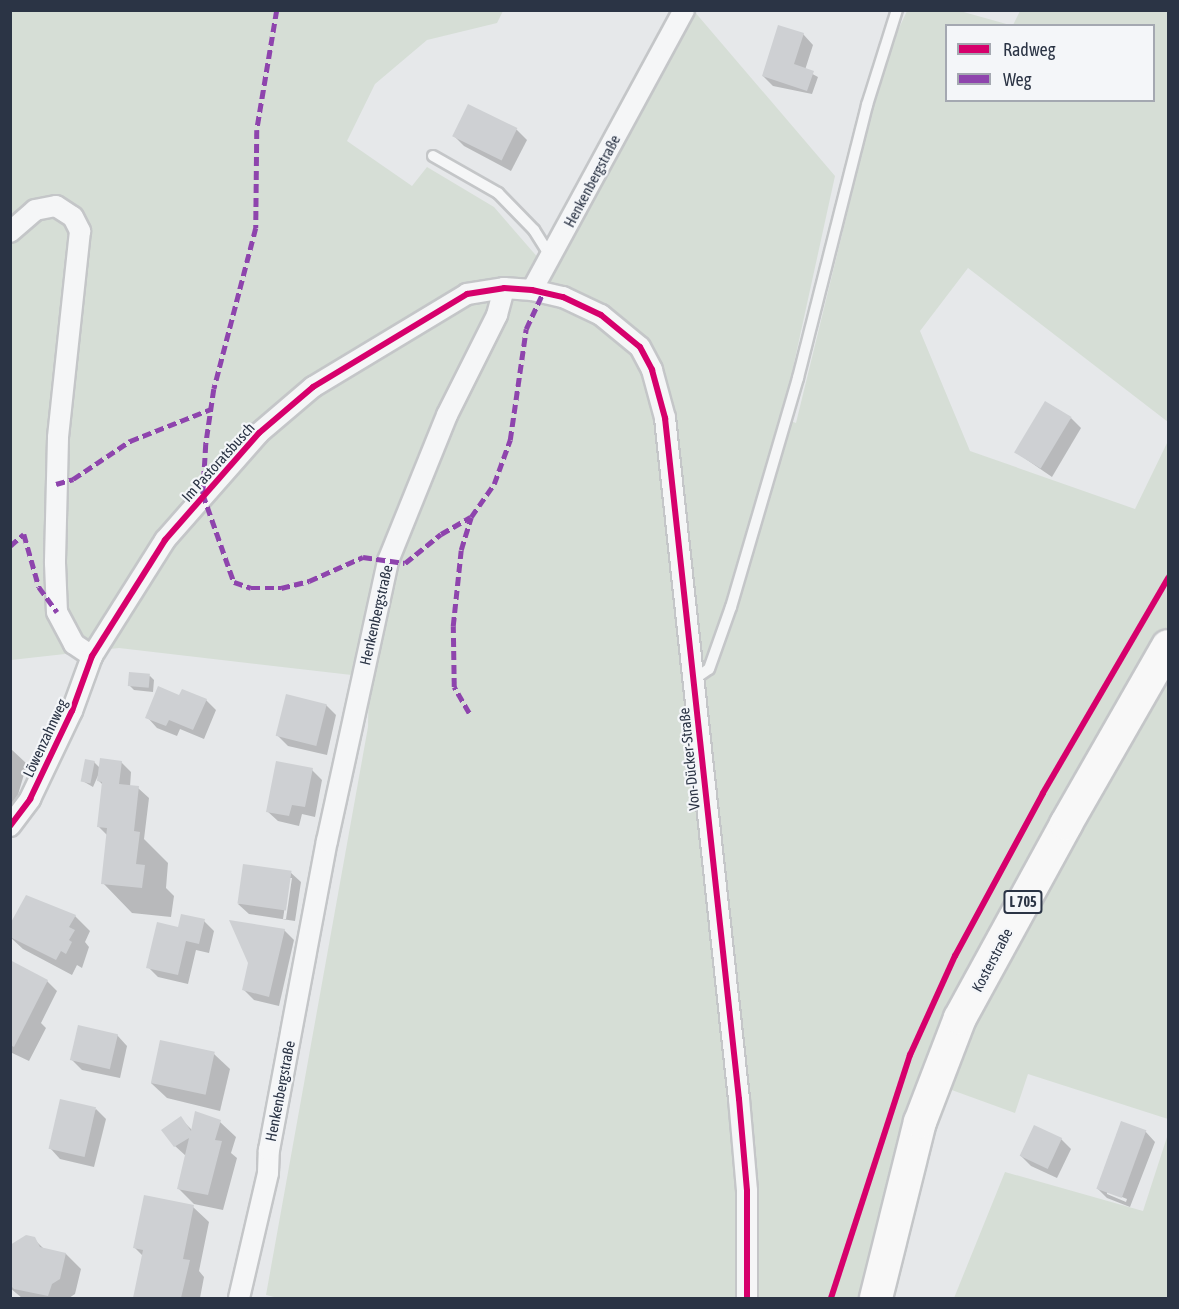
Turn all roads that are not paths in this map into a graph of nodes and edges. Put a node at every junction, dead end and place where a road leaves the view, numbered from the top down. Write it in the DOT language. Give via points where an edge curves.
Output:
graph roads {
  1 [pos="684,10"];
  2 [pos="897,10"];
  3 [pos="433,156"];
  4 [pos="10,232"];
  5 [pos="551,257"];
  6 [pos="504,288"];
  7 [pos="532,290"];
  8 [pos="1168,646"];
  9 [pos="93,656"];
  10 [pos="693,680"];
  11 [pos="10,826"];
  12 [pos="239,1299"];
  13 [pos="747,1299"];
  14 [pos="876,1299"];
  1 -- 5 [label="street, Henkenbergstraße"];
  2 -- 10 [label="lane" via="867,105 798,378 731,607 709,669"];
  3 -- 5 [label="lane" via="498,194 534,230"];
  4 -- 9 [label="street" via="35,210 56,206 73,217 80,231 58,438 55,563 57,612 74,644"];
  5 -- 7 [label="street, Henkenbergstraße"];
  6 -- 7 [label="street"];
  6 -- 9 [label="street, Im Pastoratsbusch" via="467,294 406,328 313,387 259,433 165,540"];
  6 -- 12 [label="street, Henkenbergstraße" via="497,315 447,415 388,561 327,841 266,1183"];
  7 -- 10 [label="street, Von-Dücker-Straße" via="563,297 608,320 640,348 652,370 665,418"];
  8 -- 14 [label="main road, Kosterstraße / L 705" via="960,1018 920,1122"];
  9 -- 11 [label="street, Löwenzahnweg" via="68,721 30,799"];
  10 -- 13 [label="street, Von-Dücker-Straße" via="740,1099 747,1191"];
}
